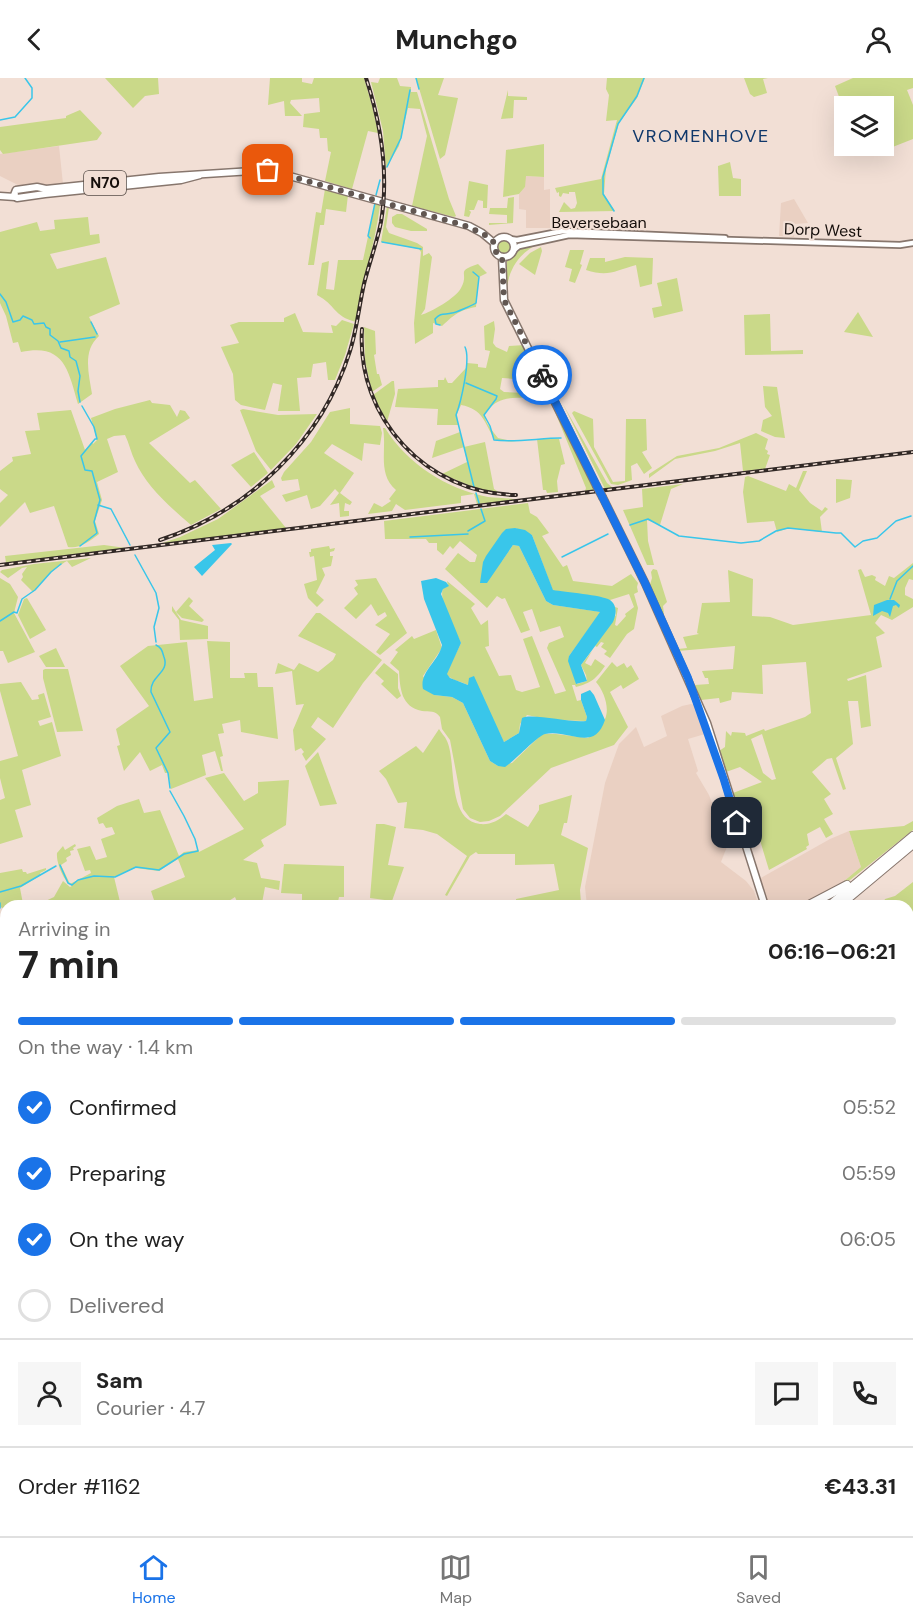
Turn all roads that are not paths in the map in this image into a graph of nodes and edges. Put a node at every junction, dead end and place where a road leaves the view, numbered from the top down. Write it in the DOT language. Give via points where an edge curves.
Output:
graph roads {
  1 [pos="0,196"];
  2 [pos="689,237"];
  3 [pos="510,239"];
  4 [pos="496,241"];
  5 [pos="913,243"];
  6 [pos="514,250"];
  7 [pos="504,257"];
  8 [pos="913,836"];
  9 [pos="913,844"];
  10 [pos="892,852"];
  11 [pos="747,853"];
  12 [pos="748,864"];
  13 [pos="756,878"];
  14 [pos="761,900"];
  15 [pos="762,900"];
  16 [pos="819,900"];
  17 [pos="836,900"];
  18 [pos="846,900"];
  1 -- 4 [label="main road, N70" via="173,176 268,170 475,226"];
  2 -- 3 [label="main road, Beversebaan" via="563,231"];
  2 -- 5 [label="main road, Dorp West"];
  2 -- 6 [label="main road, Beversebaan" via="568,235"];
  3 -- 4 [label="main road" via="504,236"];
  3 -- 6 [label="main road"];
  4 -- 7 [label="main road" via="495,251"];
  6 -- 7 [label="main road"];
  7 -- 11 [label="main road, bridge" via="503,297 688,678"];
  8 -- 10 [label="highway"];
  9 -- 18 [label="highway"];
  10 -- 16 [label="highway" via="846,886"];
  10 -- 17 [label="highway"];
  11 -- 12 [label="main road"];
  11 -- 13 [label="main road"];
  12 -- 13 [label="main road"];
  12 -- 14 [label="main road"];
  13 -- 15 [label="main road"];
}
